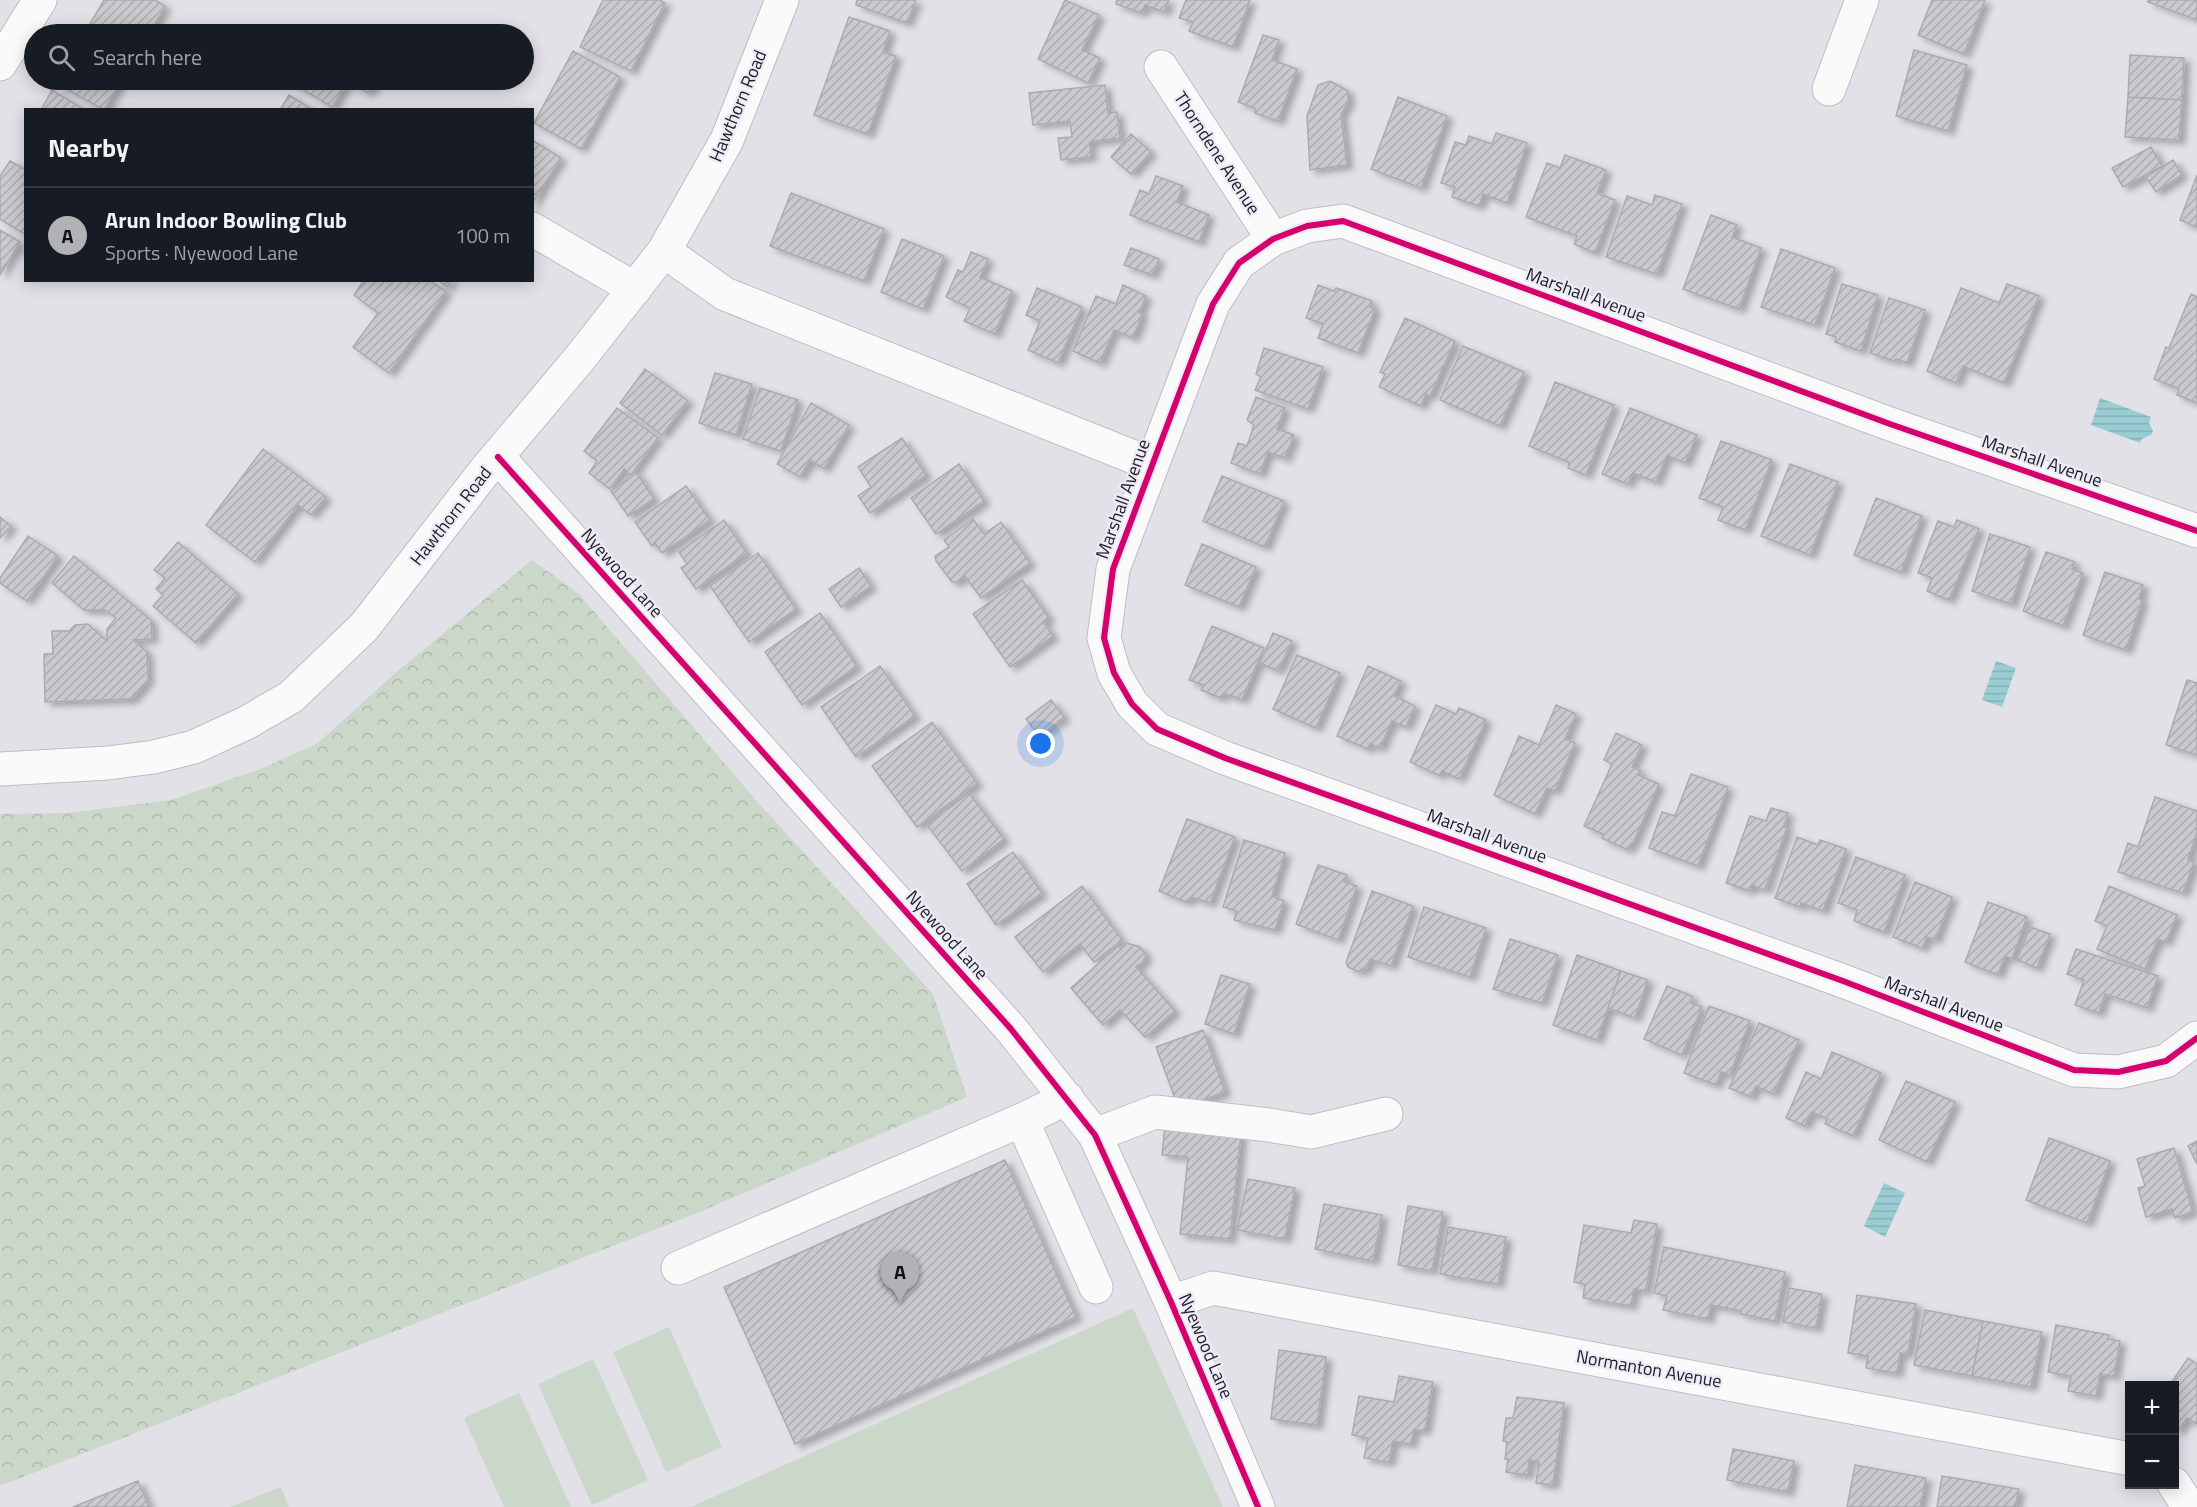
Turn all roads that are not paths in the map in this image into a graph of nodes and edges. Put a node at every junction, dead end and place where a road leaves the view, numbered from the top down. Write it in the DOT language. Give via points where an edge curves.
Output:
graph roads {
  1 [pos="40,0"];
  2 [pos="782,0"];
  3 [pos="1862,0"];
  4 [pos="5,46"];
  5 [pos="1161,67"];
  6 [pos="1829,89"];
  7 [pos="534,230"];
  8 [pos="1273,238"];
  9 [pos="664,251"];
  10 [pos="635,289"];
  11 [pos="498,457"];
  12 [pos="1151,464"];
  13 [pos="2197,531"];
  14 [pos="0,769"];
  15 [pos="2197,1038"];
  16 [pos="1067,1098"];
  17 [pos="1386,1114"];
  18 [pos="1022,1120"];
  19 [pos="1095,1135"];
  20 [pos="678,1268"];
  21 [pos="1096,1287"];
  22 [pos="1171,1302"];
  23 [pos="2125,1458"];
  24 [pos="2178,1489"];
  25 [pos="1258,1507"];
  26 [pos="2189,1507"];
  1 -- 4 [label="street"];
  2 -- 9 [label="street, Hawthorn Road" via="727,140"];
  3 -- 6 [label="street"];
  5 -- 8 [label="street, Thorndene Avenue"];
  7 -- 10 [label="street"];
  8 -- 12 [label="street, Marshall Avenue" via="1239,263 1214,304"];
  8 -- 13 [label="street, Marshall Avenue" via="1306,226 1344,221 1890,424"];
  9 -- 10 [label="street, Hawthorn Road"];
  9 -- 12 [label="street, Marshall Avenue" via="725,294"];
  10 -- 11 [label="street, Hawthorn Road"];
  11 -- 14 [label="street, Hawthorn Road" via="364,627 291,697 194,747 154,757"];
  11 -- 16 [label="street, Nyewood Lane" via="1003,1020"];
  12 -- 15 [label="street, Marshall Avenue" via="1113,569 1104,638 1114,673 1132,704 1157,729 1225,758 1842,981 2074,1070 2118,1072 2166,1061"];
  16 -- 18 [label="street"];
  16 -- 19 [label="street, Nyewood Lane"];
  17 -- 19 [label="street" via="1311,1132 1155,1112"];
  18 -- 20 [label="street"];
  18 -- 21 [label="street"];
  19 -- 22 [label="street, Nyewood Lane"];
  22 -- 23 [label="street, Normanton Avenue" via="1213,1288"];
  22 -- 25 [label="street, Nyewood Lane"];
  24 -- 26 [label="street"];
}
